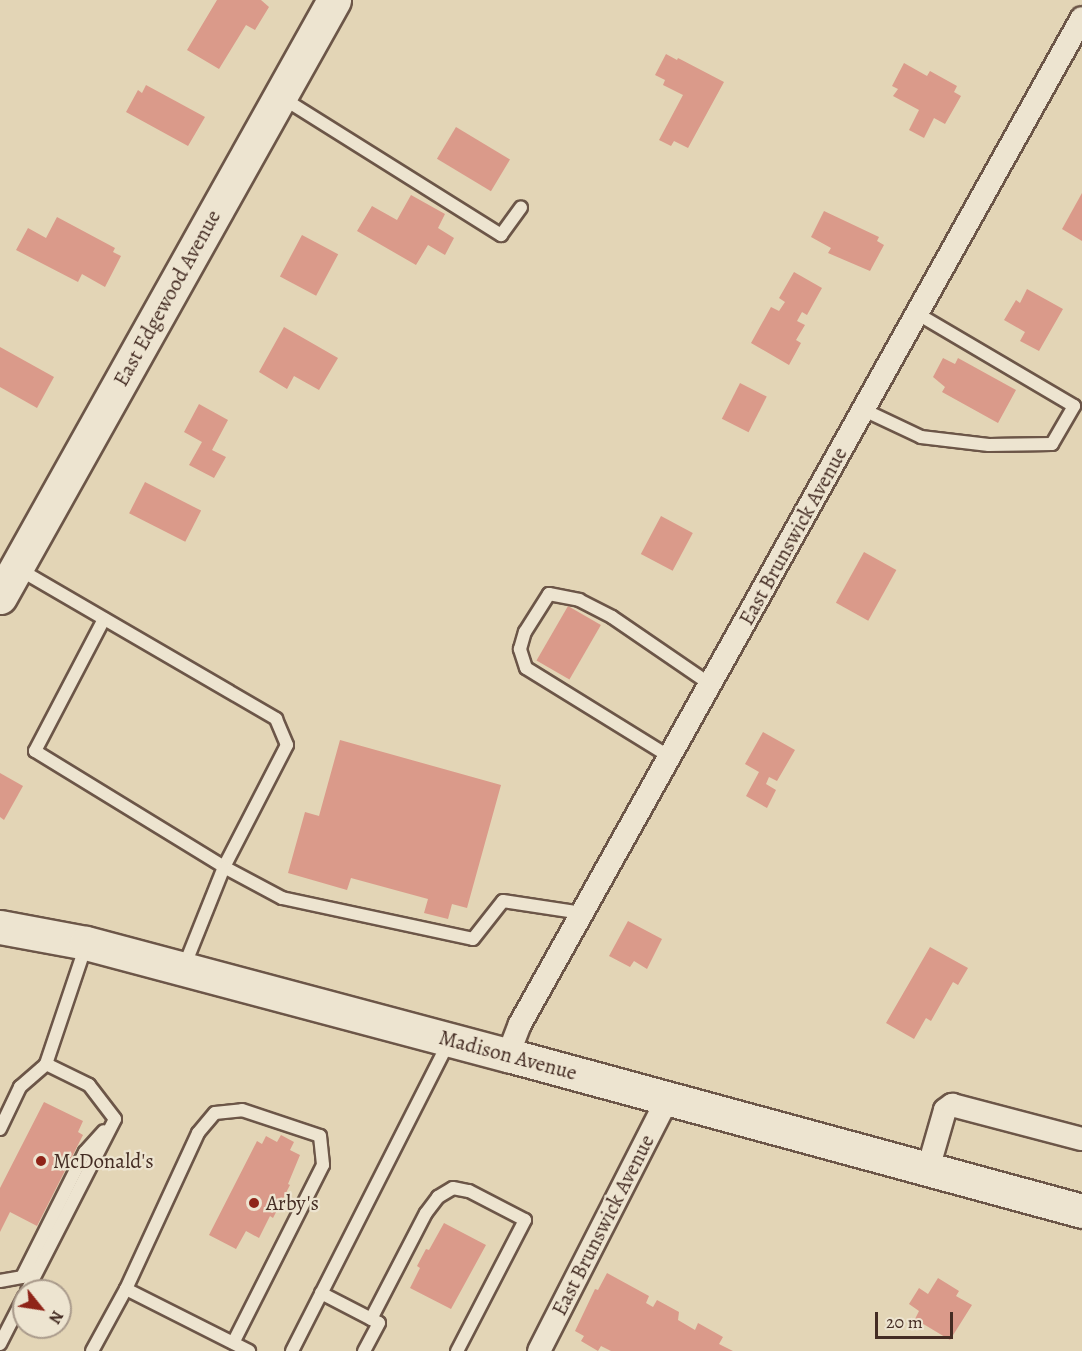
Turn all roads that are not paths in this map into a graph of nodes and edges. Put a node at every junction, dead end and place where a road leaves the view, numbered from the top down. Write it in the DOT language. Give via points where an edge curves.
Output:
graph roads {
  1 [pos="334,0"];
  2 [pos="1082,18"];
  3 [pos="280,97"];
  4 [pos="521,207"];
  5 [pos="918,314"];
  6 [pos="864,410"];
  7 [pos="16,568"];
  8 [pos="0,597"];
  9 [pos="104,619"];
  10 [pos="710,684"];
  11 [pos="670,757"];
  12 [pos="224,867"];
  13 [pos="0,911"];
  14 [pos="582,913"];
  15 [pos="0,927"];
  16 [pos="86,944"];
  17 [pos="184,969"];
  18 [pos="451,1039"];
  19 [pos="508,1054"];
  20 [pos="46,1064"];
  21 [pos="668,1098"];
  22 [pos="115,1119"];
  23 [pos="0,1129"];
  24 [pos="1082,1139"];
  25 [pos="928,1169"];
  26 [pos="1082,1211"];
  27 [pos="33,1279"];
  28 [pos="0,1281"];
  29 [pos="126,1289"];
  30 [pos="321,1293"];
  31 [pos="371,1319"];
  32 [pos="12,1320"];
  33 [pos="233,1343"];
  34 [pos="0,1344"];
  35 [pos="93,1351"];
  36 [pos="249,1351"];
  37 [pos="292,1351"];
  38 [pos="364,1351"];
  39 [pos="457,1351"];
  40 [pos="538,1351"];
  1 -- 3 [label="main road, East Edgewood Avenue"];
  2 -- 5 [label="street, East Brunswick Avenue"];
  3 -- 4 [label="lane" via="501,235"];
  3 -- 7 [label="main road, East Edgewood Avenue"];
  5 -- 6 [label="street, East Brunswick Avenue"];
  5 -- 6 [label="lane" via="1074,406 1052,444 989,445 921,437"];
  6 -- 10 [label="street, East Brunswick Avenue"];
  7 -- 8 [label="main road, East Edgewood Avenue"];
  7 -- 9 [label="lane"];
  9 -- 12 [label="lane" via="276,719 287,745"];
  9 -- 12 [label="lane" via="35,751"];
  10 -- 11 [label="street, East Brunswick Avenue"];
  10 -- 11 [label="lane" via="612,617 579,600 549,594 525,632 520,649 526,669"];
  11 -- 14 [label="street, East Brunswick Avenue"];
  12 -- 14 [label="lane" via="282,898 473,939 503,901"];
  12 -- 17 [label="lane"];
  13 -- 16 [label="main road, Madison Avenue"];
  14 -- 19 [label="street, East Brunswick Avenue" via="520,1024"];
  15 -- 16 [label="main road, Madison Avenue"];
  16 -- 17 [label="main road, Madison Avenue"];
  16 -- 20 [label="lane"];
  17 -- 18 [label="main road, Madison Avenue"];
  18 -- 19 [label="main road, Madison Avenue"];
  18 -- 30 [label="lane"];
  19 -- 21 [label="main road, Madison Avenue"];
  20 -- 22 [label="lane" via="89,1086"];
  20 -- 23 [label="lane" via="20,1087"];
  21 -- 25 [label="main road, Madison Avenue"];
  21 -- 40 [label="street, East Brunswick Avenue"];
  22 -- 27 [label="lane"];
  22 -- 28 [label="lane" via="85,1152 22,1277"];
  24 -- 25 [label="street" via="952,1105 945,1110"];
  25 -- 26 [label="main road, Madison Avenue"];
  29 -- 33 [label="lane"];
  29 -- 33 [label="lane" via="198,1133 215,1113 242,1110 320,1136 323,1165"];
  29 -- 35 [label="lane"];
  30 -- 31 [label="lane"];
  30 -- 37 [label="lane"];
  31 -- 38 [label="lane" via="379,1323"];
  31 -- 39 [label="lane" via="438,1197 453,1188 469,1191 525,1220"];
  32 -- 34 [label="lane"];
  33 -- 36 [label="lane"];
}
